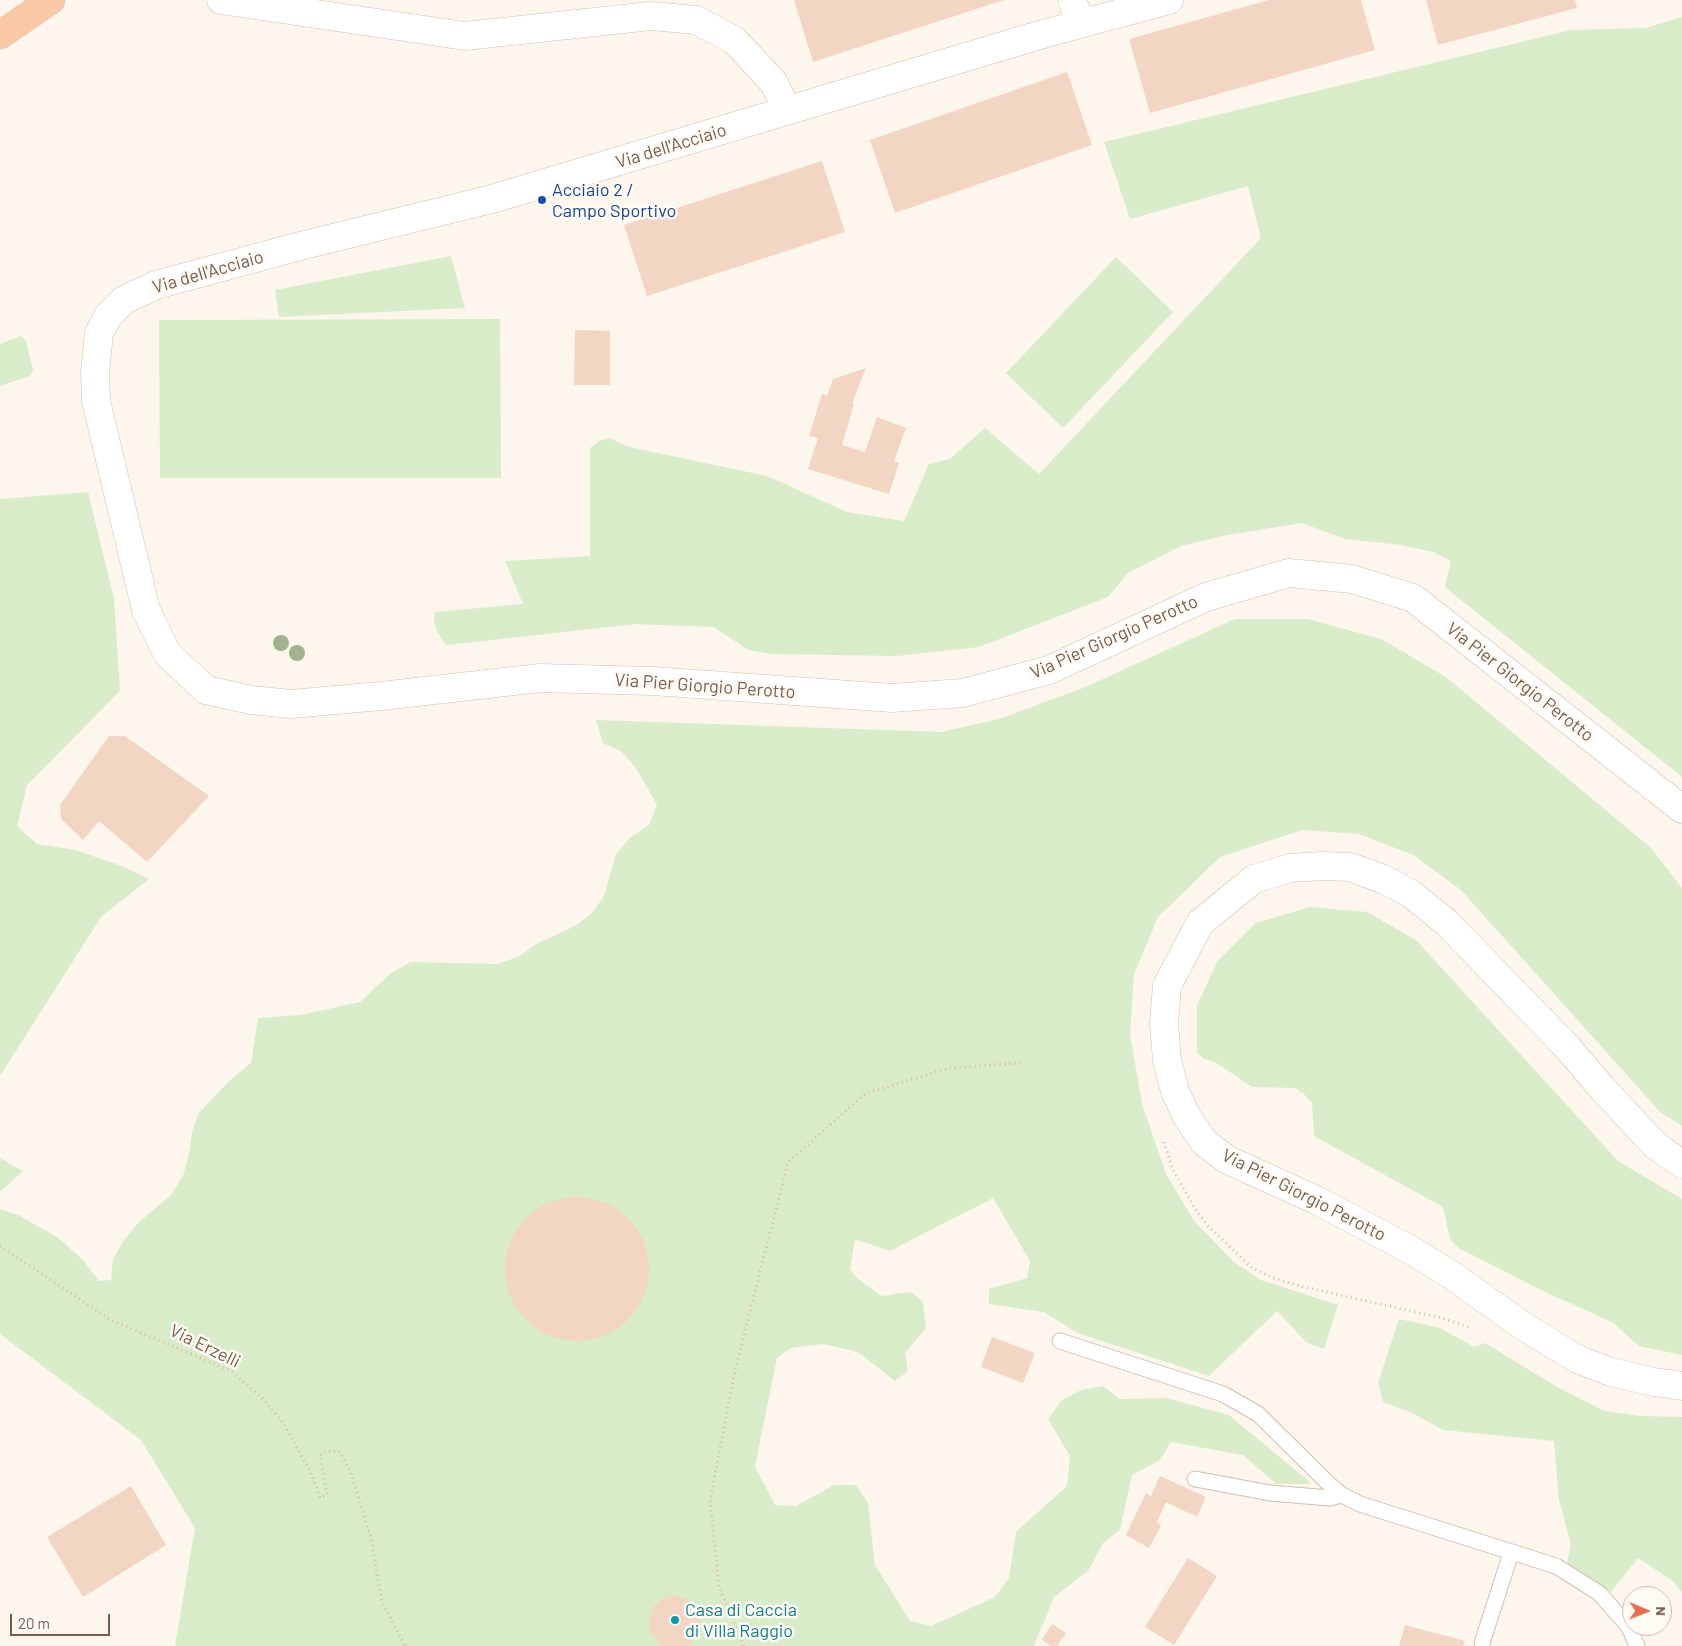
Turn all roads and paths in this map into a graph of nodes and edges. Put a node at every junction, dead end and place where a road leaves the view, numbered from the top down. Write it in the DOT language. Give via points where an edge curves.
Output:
graph roads {
  1 [pos="51,0"];
  2 [pos="221,0"];
  3 [pos="1169,0"];
  4 [pos="1076,12"];
  5 [pos="0,35"];
  6 [pos="787,110"];
  7 [pos="291,704"];
  8 [pos="1682,809"];
  9 [pos="1021,1062"];
  10 [pos="1163,1136"];
  11 [pos="1682,1164"];
  12 [pos="0,1246"];
  13 [pos="1470,1328"];
  14 [pos="1060,1341"];
  15 [pos="1682,1386"];
  16 [pos="1195,1480"];
  17 [pos="1342,1495"];
  18 [pos="1511,1553"];
  19 [pos="1482,1643"];
  20 [pos="405,1646"];
  21 [pos="744,1646"];
  22 [pos="1637,1646"];
  1 -- 5 [label="highway"];
  2 -- 6 [label="street" via="466,36 650,16 696,20 734,40 774,82"];
  3 -- 4 [label="street, Via dell'Acciaio"];
  4 -- 6 [label="street, Via dell'Acciaio"];
  6 -- 7 [label="street, Via dell'Acciaio" via="492,199 156,285 124,300 108,316 99,333 96,401 146,610 167,653 206,690 251,700"];
  7 -- 8 [label="street, Via Pier Giorgio Perotto" via="540,678 653,681 892,698 963,693 1049,670 1206,597 1289,573 1352,579 1413,598"];
  9 -- 21 [label="path" via="950,1068 866,1093 788,1162 735,1372 710,1500 718,1588"];
  10 -- 13 [label="path" via="1173,1170 1194,1207 1216,1234 1252,1268 1304,1287 1442,1318"];
  11 -- 15 [label="street, Via Pier Giorgio Perotto" via="1655,1145 1568,1048 1447,923 1410,893 1382,878 1350,867 1324,866 1290,868 1254,879 1200,923 1167,986 1164,1023 1167,1060 1175,1091 1187,1117 1205,1142 1228,1160 1316,1200 1411,1250 1577,1359 1619,1374"];
  12 -- 20 [label="path, Via Erzelli" via="110,1319 231,1371 262,1398 284,1424 306,1462 320,1498 327,1495 320,1455 325,1451 340,1452 350,1470 371,1539 382,1602"];
  14 -- 17 [label="lane" via="1223,1394 1258,1414"];
  16 -- 17 [label="lane" via="1278,1494 1330,1498"];
  17 -- 18 [label="lane"];
  18 -- 19 [label="lane"];
  18 -- 22 [label="lane" via="1556,1566 1599,1593 1630,1627"];
}
